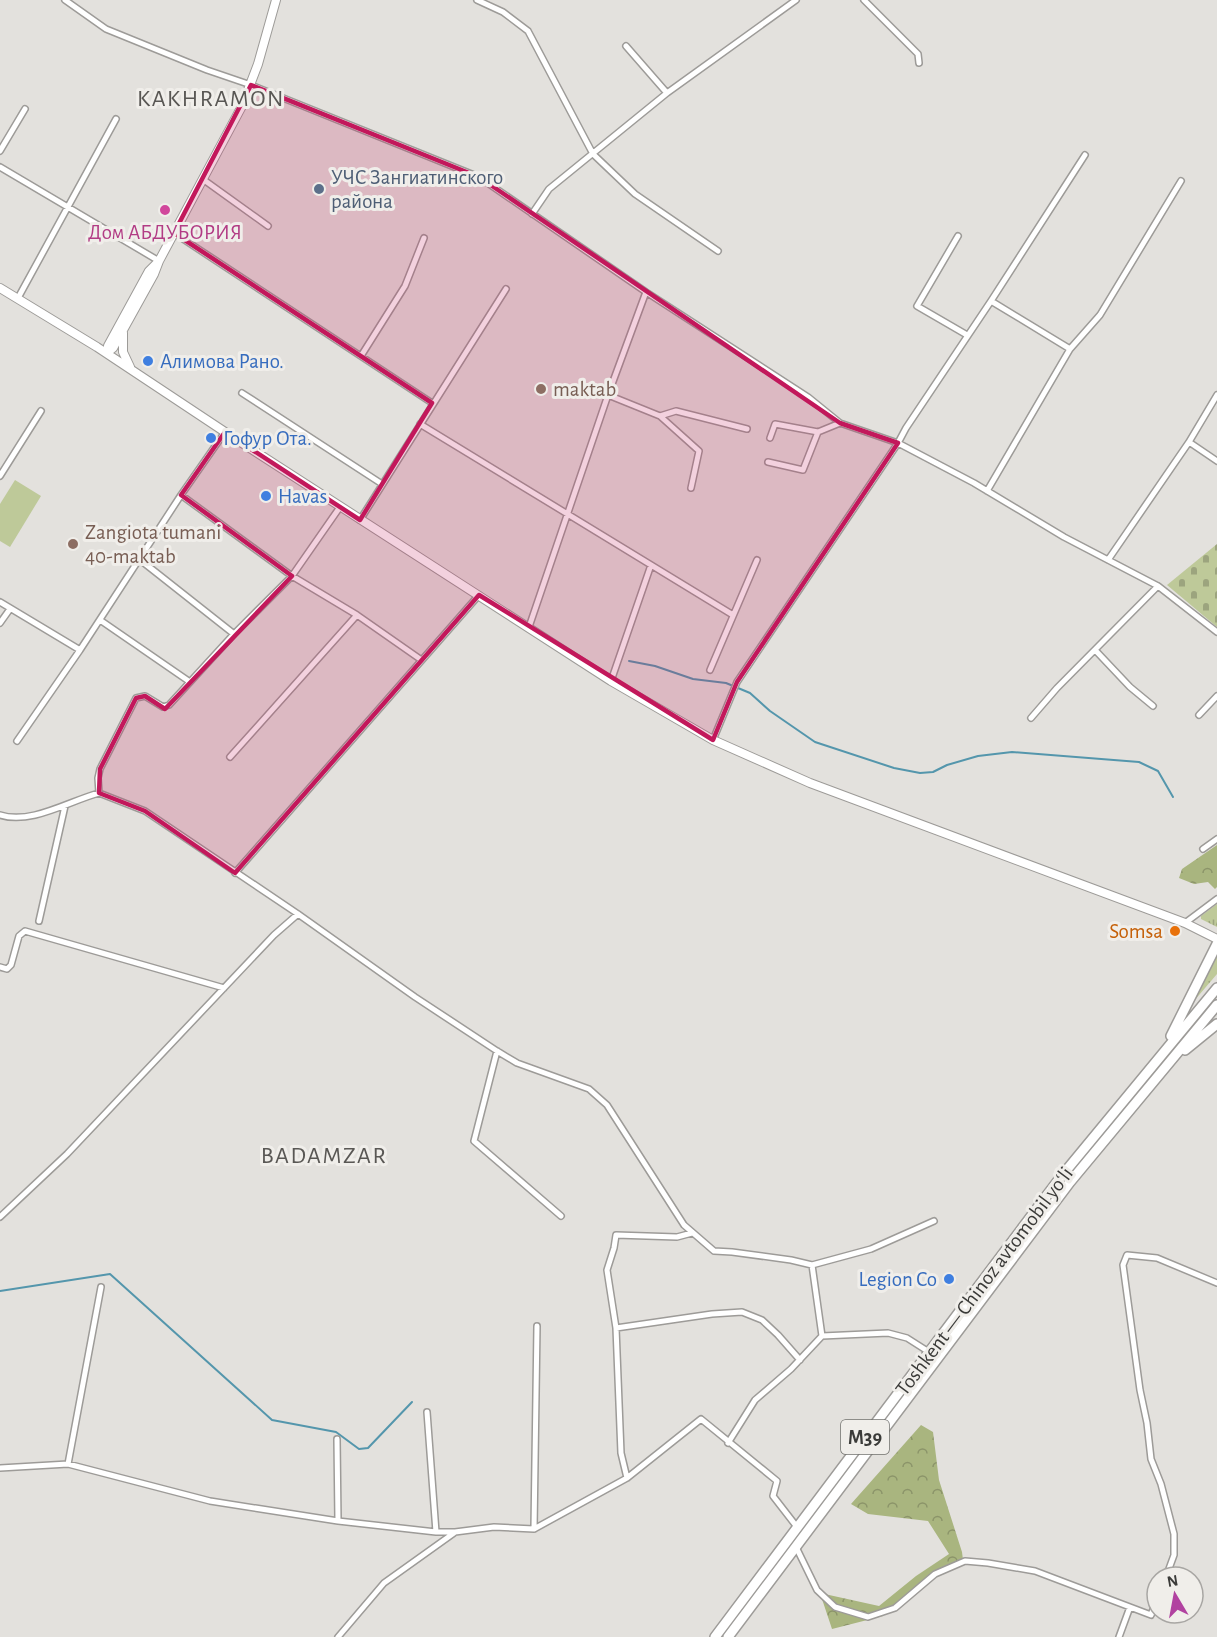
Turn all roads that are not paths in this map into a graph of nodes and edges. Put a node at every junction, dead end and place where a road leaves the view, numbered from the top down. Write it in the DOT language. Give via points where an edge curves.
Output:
graph roads {
  1 [pos="65,0"];
  2 [pos="276,0"];
  3 [pos="477,0"];
  4 [pos="795,0"];
  5 [pos="864,0"];
  6 [pos="626,46"];
  7 [pos="919,63"];
  8 [pos="251,85"];
  9 [pos="666,93"];
  10 [pos="25,109"];
  11 [pos="116,119"];
  12 [pos="0,151"];
  13 [pos="593,154"];
  14 [pos="1085,155"];
  15 [pos="0,167"];
  16 [pos="204,180"];
  17 [pos="1181,181"];
  18 [pos="68,207"];
  19 [pos="532,214"];
  20 [pos="268,226"];
  21 [pos="174,232"];
  22 [pos="958,236"];
  23 [pos="424,238"];
  24 [pos="718,251"];
  25 [pos="159,261"];
  26 [pos="0,288"];
  27 [pos="506,289"];
  28 [pos="646,292"];
  29 [pos="18,298"];
  30 [pos="991,301"];
  31 [pos="124,329"];
  32 [pos="967,335"];
  33 [pos="1070,349"];
  34 [pos="106,353"];
  35 [pos="361,356"];
  36 [pos="130,368"];
  37 [pos="242,393"];
  38 [pos="608,394"];
  39 [pos="1217,395"];
  40 [pos="432,403"];
  41 [pos="41,411"];
  42 [pos="660,416"];
  43 [pos="840,423"];
  44 [pos="420,424"];
  45 [pos="747,429"];
  46 [pos="225,432"];
  47 [pos="818,432"];
  48 [pos="770,438"];
  49 [pos="1189,442"];
  50 [pos="898,443"];
  51 [pos="1217,461"];
  52 [pos="768,462"];
  53 [pos="0,476"];
  54 [pos="382,484"];
  55 [pos="691,488"];
  56 [pos="987,491"];
  57 [pos="181,495"];
  58 [pos="340,507"];
  59 [pos="567,513"];
  60 [pos="360,520"];
  61 [pos="139,559"];
  62 [pos="758,560"];
  63 [pos="1108,560"];
  64 [pos="651,565"];
  65 [pos="292,576"];
  66 [pos="1158,586"];
  67 [pos="479,595"];
  68 [pos="0,602"];
  69 [pos="10,609"];
  70 [pos="357,615"];
  71 [pos="733,615"];
  72 [pos="100,620"];
  73 [pos="0,623"];
  74 [pos="529,627"];
  75 [pos="1217,632"];
  76 [pos="234,634"];
  77 [pos="80,650"];
  78 [pos="1096,651"];
  79 [pos="420,659"];
  80 [pos="710,670"];
  81 [pos="611,681"];
  82 [pos="190,682"];
  83 [pos="1217,696"];
  84 [pos="1153,706"];
  85 [pos="1199,715"];
  86 [pos="1031,718"];
  87 [pos="713,740"];
  88 [pos="17,741"];
  89 [pos="230,757"];
  90 [pos="99,793"];
  91 [pos="65,806"];
  92 [pos="0,815"];
  93 [pos="1217,839"];
  94 [pos="1203,849"];
  95 [pos="235,873"];
  96 [pos="1217,899"];
  97 [pos="298,914"];
  98 [pos="39,921"];
  99 [pos="1185,923"];
  100 [pos="1217,939"];
  101 [pos="1217,944"];
  102 [pos="0,967"];
  103 [pos="224,988"];
  104 [pos="1217,988"];
  105 [pos="1217,1005"];
  106 [pos="1217,1024"];
  107 [pos="497,1051"];
  108 [pos="1154,1063"];
  109 [pos="1163,1070"];
  110 [pos="561,1216"];
  111 [pos="0,1217"];
  112 [pos="934,1221"];
  113 [pos="693,1233"];
  114 [pos="812,1265"];
  115 [pos="1217,1283"];
  116 [pos="101,1287"];
  117 [pos="537,1326"];
  118 [pos="616,1329"];
  119 [pos="822,1336"];
  120 [pos="929,1352"];
  121 [pos="800,1360"];
  122 [pos="428,1412"];
  123 [pos="337,1439"];
  124 [pos="728,1443"];
  125 [pos="68,1464"];
  126 [pos="0,1468"];
  127 [pos="627,1478"];
  128 [pos="338,1521"];
  129 [pos="797,1527"];
  130 [pos="534,1529"];
  131 [pos="436,1532"];
  132 [pos="455,1532"];
  133 [pos="796,1547"];
  134 [pos="1170,1565"];
  135 [pos="1130,1607"];
  136 [pos="1145,1613"];
  137 [pos="338,1637"];
  138 [pos="715,1637"];
  139 [pos="728,1637"];
  140 [pos="1119,1637"];
  1 -- 8 [label="street" via="106,29"];
  2 -- 8 [label="main road"];
  3 -- 13 [label="street" via="503,12 528,31"];
  4 -- 9 [label="street"];
  5 -- 7 [label="street" via="918,54"];
  6 -- 9 [label="street"];
  8 -- 16 [label="main road"];
  8 -- 19 [label="street" via="479,177"];
  9 -- 13 [label="street"];
  10 -- 12 [label="street"];
  11 -- 18 [label="street"];
  13 -- 19 [label="street" via="549,189"];
  13 -- 24 [label="street" via="635,194"];
  14 -- 30 [label="street"];
  15 -- 18 [label="street"];
  16 -- 20 [label="street"];
  16 -- 21 [label="main road"];
  17 -- 33 [label="street" via="1100,315"];
  18 -- 25 [label="street"];
  18 -- 29 [label="street"];
  19 -- 28 [label="street"];
  21 -- 25 [label="main road"];
  21 -- 35 [label="street"];
  22 -- 32 [label="street" via="917,306"];
  23 -- 35 [label="street" via="405,286"];
  25 -- 31 [label="main road"];
  25 -- 34 [label="main road" via="149,272"];
  26 -- 29 [label="main road"];
  27 -- 40 [label="street"];
  28 -- 38 [label="street"];
  28 -- 43 [label="street"];
  29 -- 34 [label="main road"];
  30 -- 32 [label="street"];
  30 -- 33 [label="street"];
  31 -- 34 [label="main road"];
  31 -- 36 [label="main road" via="123,352"];
  32 -- 50 [label="street"];
  33 -- 56 [label="street"];
  34 -- 36 [label="main road"];
  35 -- 40 [label="street"];
  36 -- 46 [label="main road"];
  37 -- 54 [label="street"];
  38 -- 42 [label="street"];
  38 -- 59 [label="street"];
  39 -- 49 [label="street"];
  40 -- 44 [label="street"];
  41 -- 53 [label="street"];
  42 -- 45 [label="street" via="676,411"];
  42 -- 55 [label="street" via="699,451"];
  43 -- 47 [label="street"];
  43 -- 50 [label="street"];
  44 -- 54 [label="street"];
  44 -- 59 [label="street"];
  46 -- 57 [label="street"];
  46 -- 58 [label="main road"];
  47 -- 48 [label="street" via="775,424"];
  47 -- 52 [label="street" via="803,470"];
  49 -- 51 [label="street"];
  49 -- 63 [label="street"];
  50 -- 56 [label="street"];
  50 -- 87 [label="street" via="737,682"];
  54 -- 60 [label="street"];
  56 -- 63 [label="street"];
  57 -- 61 [label="street"];
  57 -- 65 [label="street"];
  58 -- 60 [label="main road"];
  58 -- 65 [label="street"];
  59 -- 64 [label="street"];
  59 -- 74 [label="street"];
  60 -- 67 [label="main road"];
  61 -- 72 [label="street"];
  61 -- 76 [label="street"];
  62 -- 71 [label="street"];
  63 -- 66 [label="street"];
  64 -- 71 [label="street"];
  64 -- 81 [label="street"];
  65 -- 70 [label="street"];
  65 -- 76 [label="street"];
  66 -- 75 [label="street"];
  66 -- 78 [label="street"];
  67 -- 74 [label="main road"];
  67 -- 79 [label="street"];
  68 -- 69 [label="street"];
  69 -- 73 [label="street"];
  69 -- 77 [label="street"];
  70 -- 79 [label="street"];
  70 -- 89 [label="street"];
  71 -- 80 [label="street"];
  72 -- 77 [label="street"];
  72 -- 82 [label="street"];
  74 -- 81 [label="main road"];
  76 -- 82 [label="street"];
  77 -- 88 [label="street"];
  78 -- 84 [label="street"];
  78 -- 86 [label="street"];
  79 -- 95 [label="street"];
  81 -- 87 [label="main road"];
  82 -- 90 [label="street" via="166,707 145,696 136,698 100,769"];
  83 -- 85 [label="street"];
  87 -- 99 [label="main road" via="810,783"];
  90 -- 91 [label="street"];
  90 -- 95 [label="street" via="145,811"];
  91 -- 92 [label="street" via="12,819"];
  91 -- 98 [label="street"];
  93 -- 94 [label="street"];
  95 -- 97 [label="street"];
  96 -- 99 [label="street"];
  97 -- 103 [label="street"];
  97 -- 107 [label="street"];
  99 -- 100 [label="main road"];
  101 -- 108 [label="highway" via="1184,1013"];
  102 -- 103 [label="street" via="7,969 12,965 19,936 25,931"];
  103 -- 111 [label="street" via="67,1154"];
  104 -- 108 [label="highway, Toshkent — Chinoz avtomobil yoʻli / M39"];
  105 -- 109 [label="highway, Toshkent — Chinoz avtomobil yoʻli / M39"];
  106 -- 109 [label="highway"];
  107 -- 110 [label="street" via="474,1140"];
  107 -- 113 [label="street" via="600,1097"];
  108 -- 120 [label="highway, Toshkent — Chinoz avtomobil yoʻli / M39" via="1060,1178"];
  109 -- 133 [label="highway, Toshkent — Chinoz avtomobil yoʻli / M39" via="1070,1182"];
  112 -- 114 [label="street" via="871,1249"];
  113 -- 114 [label="street" via="714,1251"];
  113 -- 118 [label="street" via="677,1237 615,1235 607,1270"];
  114 -- 119 [label="street"];
  115 -- 134 [label="street" via="1157,1258 1127,1255 1123,1265 1151,1459 1174,1534"];
  116 -- 125 [label="street"];
  117 -- 130 [label="street"];
  118 -- 121 [label="street" via="742,1312 762,1320"];
  118 -- 127 [label="street" via="621,1453"];
  119 -- 120 [label="street" via="888,1332 908,1338"];
  119 -- 121 [label="street"];
  120 -- 129 [label="highway, Toshkent — Chinoz avtomobil yoʻli / M39"];
  121 -- 124 [label="street" via="754,1400"];
  122 -- 131 [label="street"];
  123 -- 128 [label="street"];
  124 -- 127 [label="street" via="701,1419"];
  124 -- 129 [label="street" via="777,1481 773,1496"];
  125 -- 126 [label="street"];
  125 -- 128 [label="street" via="210,1501"];
  127 -- 130 [label="street"];
  128 -- 131 [label="street"];
  129 -- 138 [label="highway, Toshkent — Chinoz avtomobil yoʻli / M39"];
  130 -- 132 [label="street" via="494,1527"];
  131 -- 132 [label="street"];
  132 -- 137 [label="street" via="384,1583"];
  133 -- 135 [label="street" via="817,1590 834,1607 868,1617 895,1608 935,1574 965,1561 1035,1571"];
  133 -- 139 [label="highway, Toshkent — Chinoz avtomobil yoʻli / M39"];
  135 -- 136 [label="street"];
  135 -- 140 [label="street"];
}
